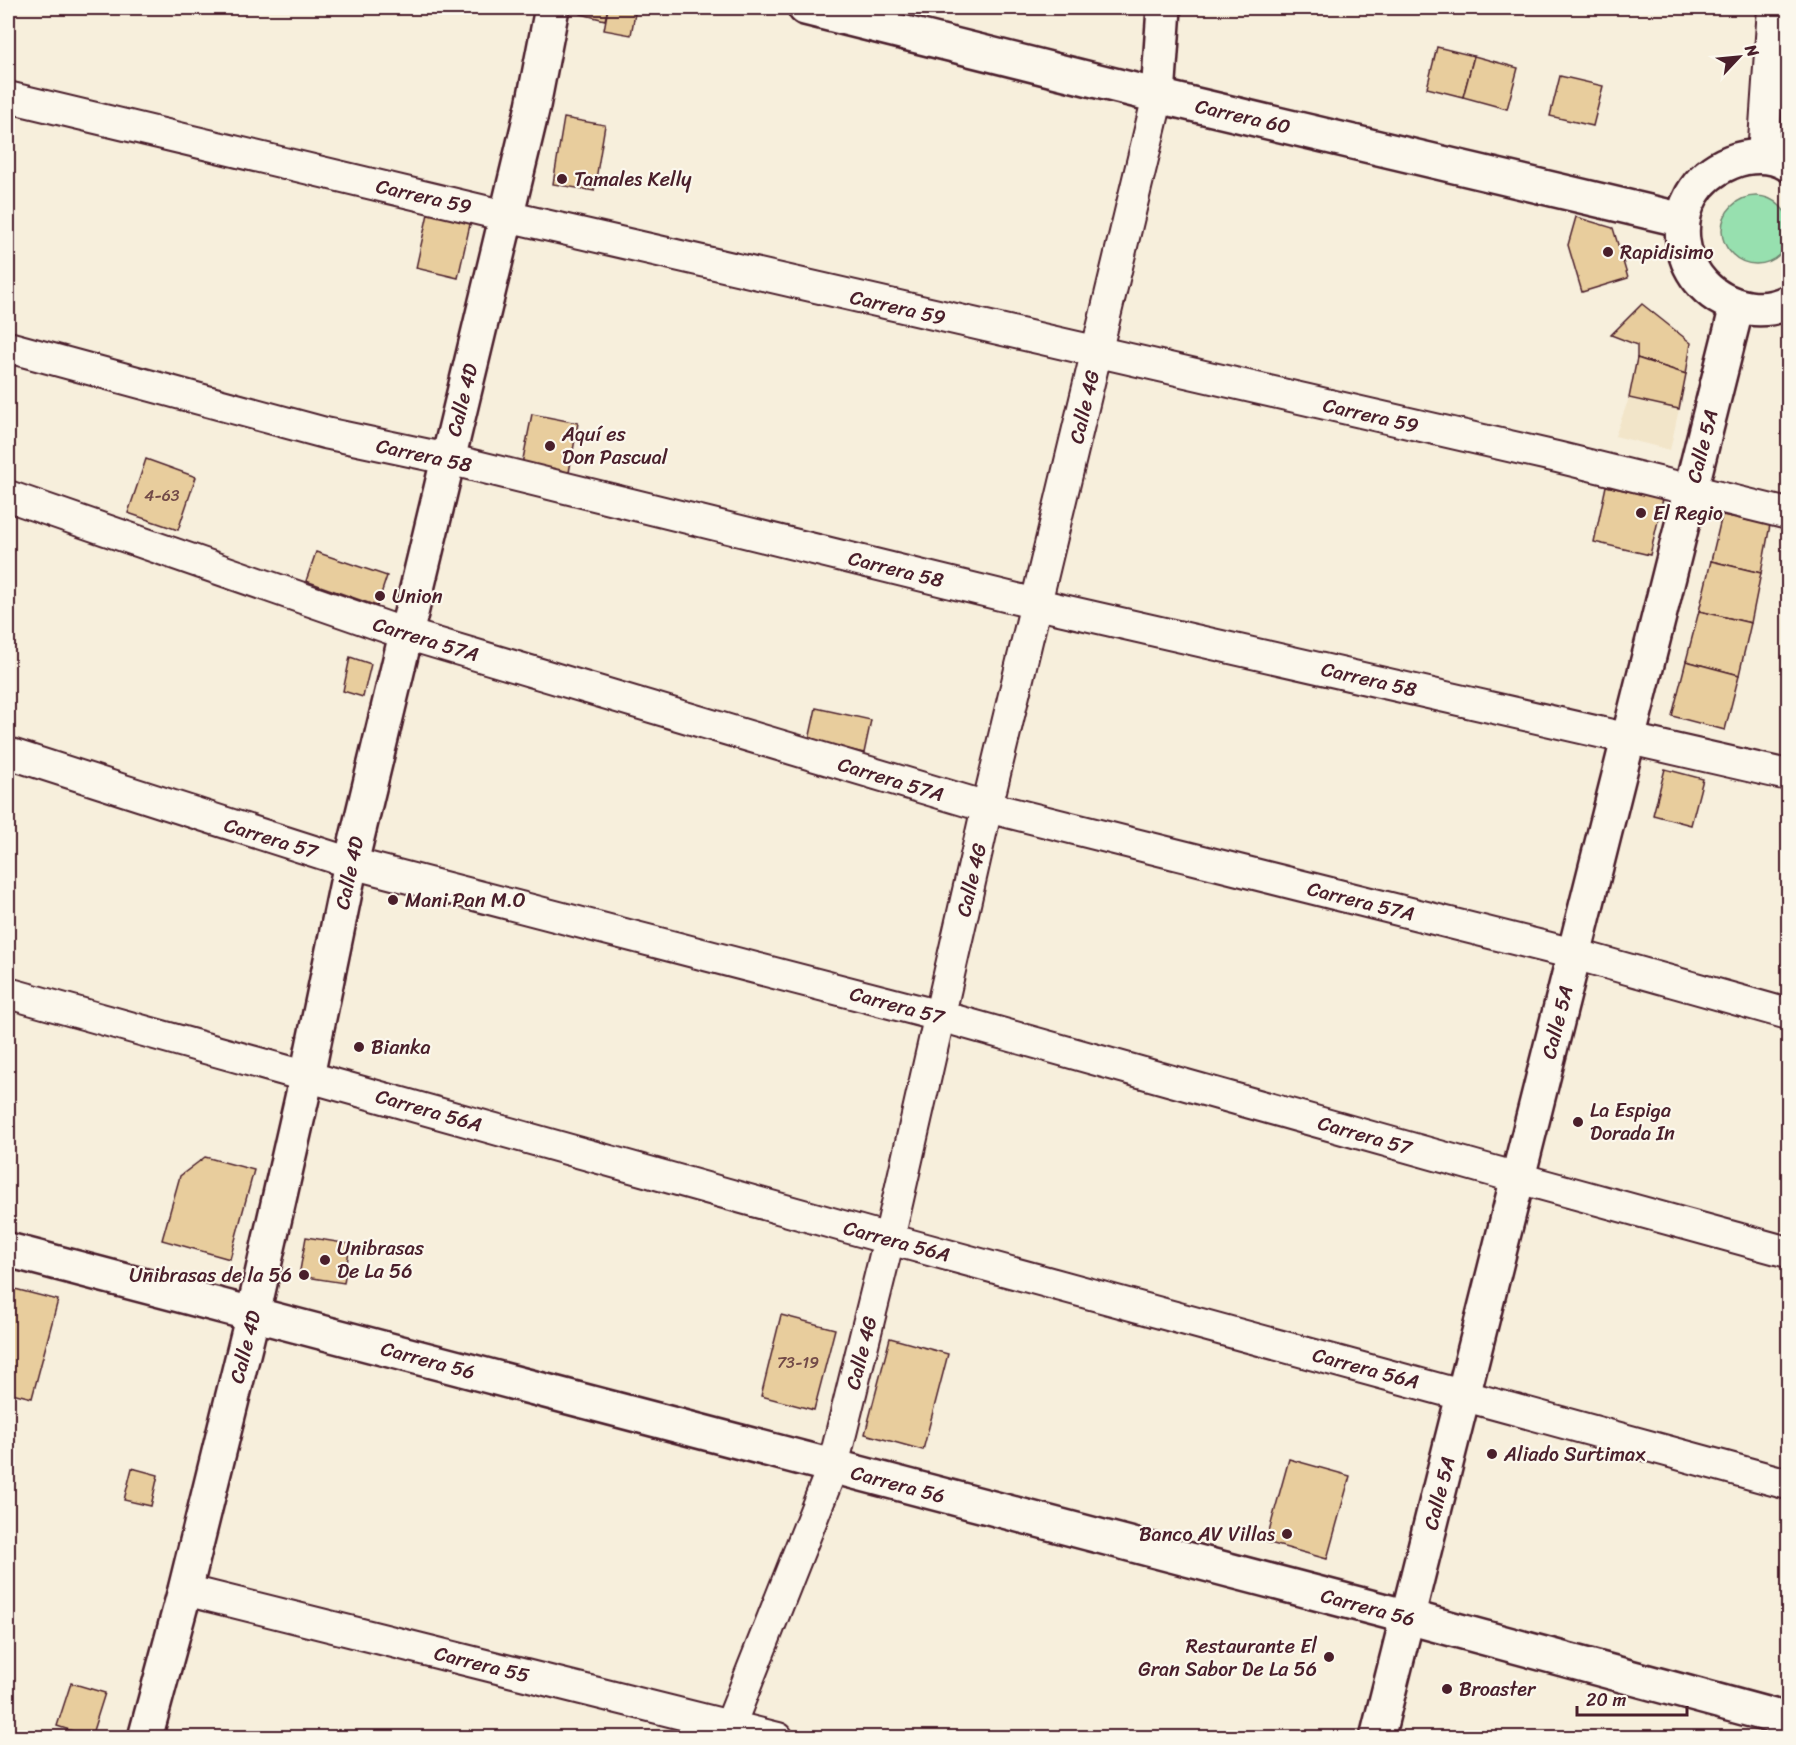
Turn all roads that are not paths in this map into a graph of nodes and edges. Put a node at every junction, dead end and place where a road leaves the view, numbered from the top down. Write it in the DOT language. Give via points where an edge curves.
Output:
graph roads {
  1 [pos="552,8"];
  2 [pos="805,8"];
  3 [pos="1164,8"];
  4 [pos="1773,8"];
  5 [pos="8,96"];
  6 [pos="1158,96"];
  7 [pos="1776,160"];
  8 [pos="506,216"];
  9 [pos="1683,220"];
  10 [pos="1788,302"];
  11 [pos="1737,306"];
  12 [pos="8,348"];
  13 [pos="1097,353"];
  14 [pos="448,459"];
  15 [pos="1690,491"];
  16 [pos="8,496"];
  17 [pos="1788,514"];
  18 [pos="1037,604"];
  19 [pos="406,634"];
  20 [pos="1629,738"];
  21 [pos="8,753"];
  22 [pos="1788,775"];
  23 [pos="987,807"];
  24 [pos="351,862"];
  25 [pos="1574,954"];
  26 [pos="8,993"];
  27 [pos="1788,1014"];
  28 [pos="940,1016"];
  29 [pos="307,1076"];
  30 [pos="1518,1178"];
  31 [pos="889,1239"];
  32 [pos="8,1250"];
  33 [pos="1788,1252"];
  34 [pos="253,1314"];
  35 [pos="1463,1395"];
  36 [pos="833,1466"];
  37 [pos="1788,1484"];
  38 [pos="185,1590"];
  39 [pos="1408,1617"];
  40 [pos="1788,1720"];
  41 [pos="728,1731"];
  42 [pos="145,1737"];
  43 [pos="778,1737"];
  44 [pos="1377,1737"];
  1 -- 8 [label="street, Calle 4D"];
  2 -- 6 [label="street, Carrera 60"];
  3 -- 6 [label="street, Calle 4G"];
  4 -- 7 [label="street"];
  5 -- 8 [label="street, Carrera 59"];
  6 -- 9 [label="street, Carrera 60"];
  6 -- 13 [label="street, Calle 4G"];
  7 -- 9 [label="street" via="1740,159 1719,167 1702,181"];
  8 -- 13 [label="street, Carrera 59"];
  8 -- 14 [label="street, Calle 4D"];
  9 -- 11 [label="street" via="1682,242 1700,282 1717,297"];
  10 -- 11 [label="street" via="1760,310"];
  11 -- 15 [label="street, Calle 5A"];
  12 -- 14 [label="street, Carrera 58" via="325,434"];
  13 -- 15 [label="street, Carrera 59" via="1545,454"];
  13 -- 18 [label="street, Calle 4G"];
  14 -- 18 [label="street, Carrera 58"];
  14 -- 19 [label="street, Calle 4D"];
  15 -- 17 [label="street, Carrera 59"];
  15 -- 20 [label="street, Calle 5A"];
  16 -- 19 [label="street, Carrera 57A"];
  18 -- 20 [label="street, Carrera 58"];
  18 -- 23 [label="street, Calle 4G"];
  19 -- 23 [label="street, Carrera 57A"];
  19 -- 24 [label="street, Calle 4D"];
  20 -- 22 [label="street, Carrera 58"];
  20 -- 25 [label="street, Calle 5A"];
  21 -- 24 [label="street, Carrera 57"];
  23 -- 25 [label="street, Carrera 57A"];
  23 -- 28 [label="street, Calle 4G"];
  24 -- 28 [label="street, Carrera 57"];
  24 -- 29 [label="street, Calle 4D"];
  25 -- 27 [label="street, Carrera 57A"];
  25 -- 30 [label="street, Calle 5A"];
  26 -- 29 [label="street, Carrera 56A"];
  28 -- 30 [label="street, Carrera 57"];
  28 -- 31 [label="street, Calle 4G"];
  29 -- 31 [label="street, Carrera 56A"];
  29 -- 34 [label="street, Calle 4D"];
  30 -- 33 [label="street, Carrera 57"];
  30 -- 35 [label="street, Calle 5A"];
  31 -- 35 [label="street, Carrera 56A"];
  31 -- 36 [label="street, Calle 4G"];
  32 -- 34 [label="street, Carrera 56"];
  34 -- 36 [label="street, Carrera 56"];
  34 -- 38 [label="street, Calle 4D"];
  35 -- 37 [label="street, Carrera 56A"];
  35 -- 39 [label="street, Calle 5A"];
  36 -- 39 [label="street, Carrera 56"];
  36 -- 41 [label="street, Calle 4G"];
  38 -- 41 [label="street, Carrera 55"];
  38 -- 42 [label="street, Calle 4D"];
  39 -- 40 [label="street, Carrera 56"];
  39 -- 44 [label="street, Calle 5A"];
  41 -- 43 [label="street, Carrera 55"];
}
